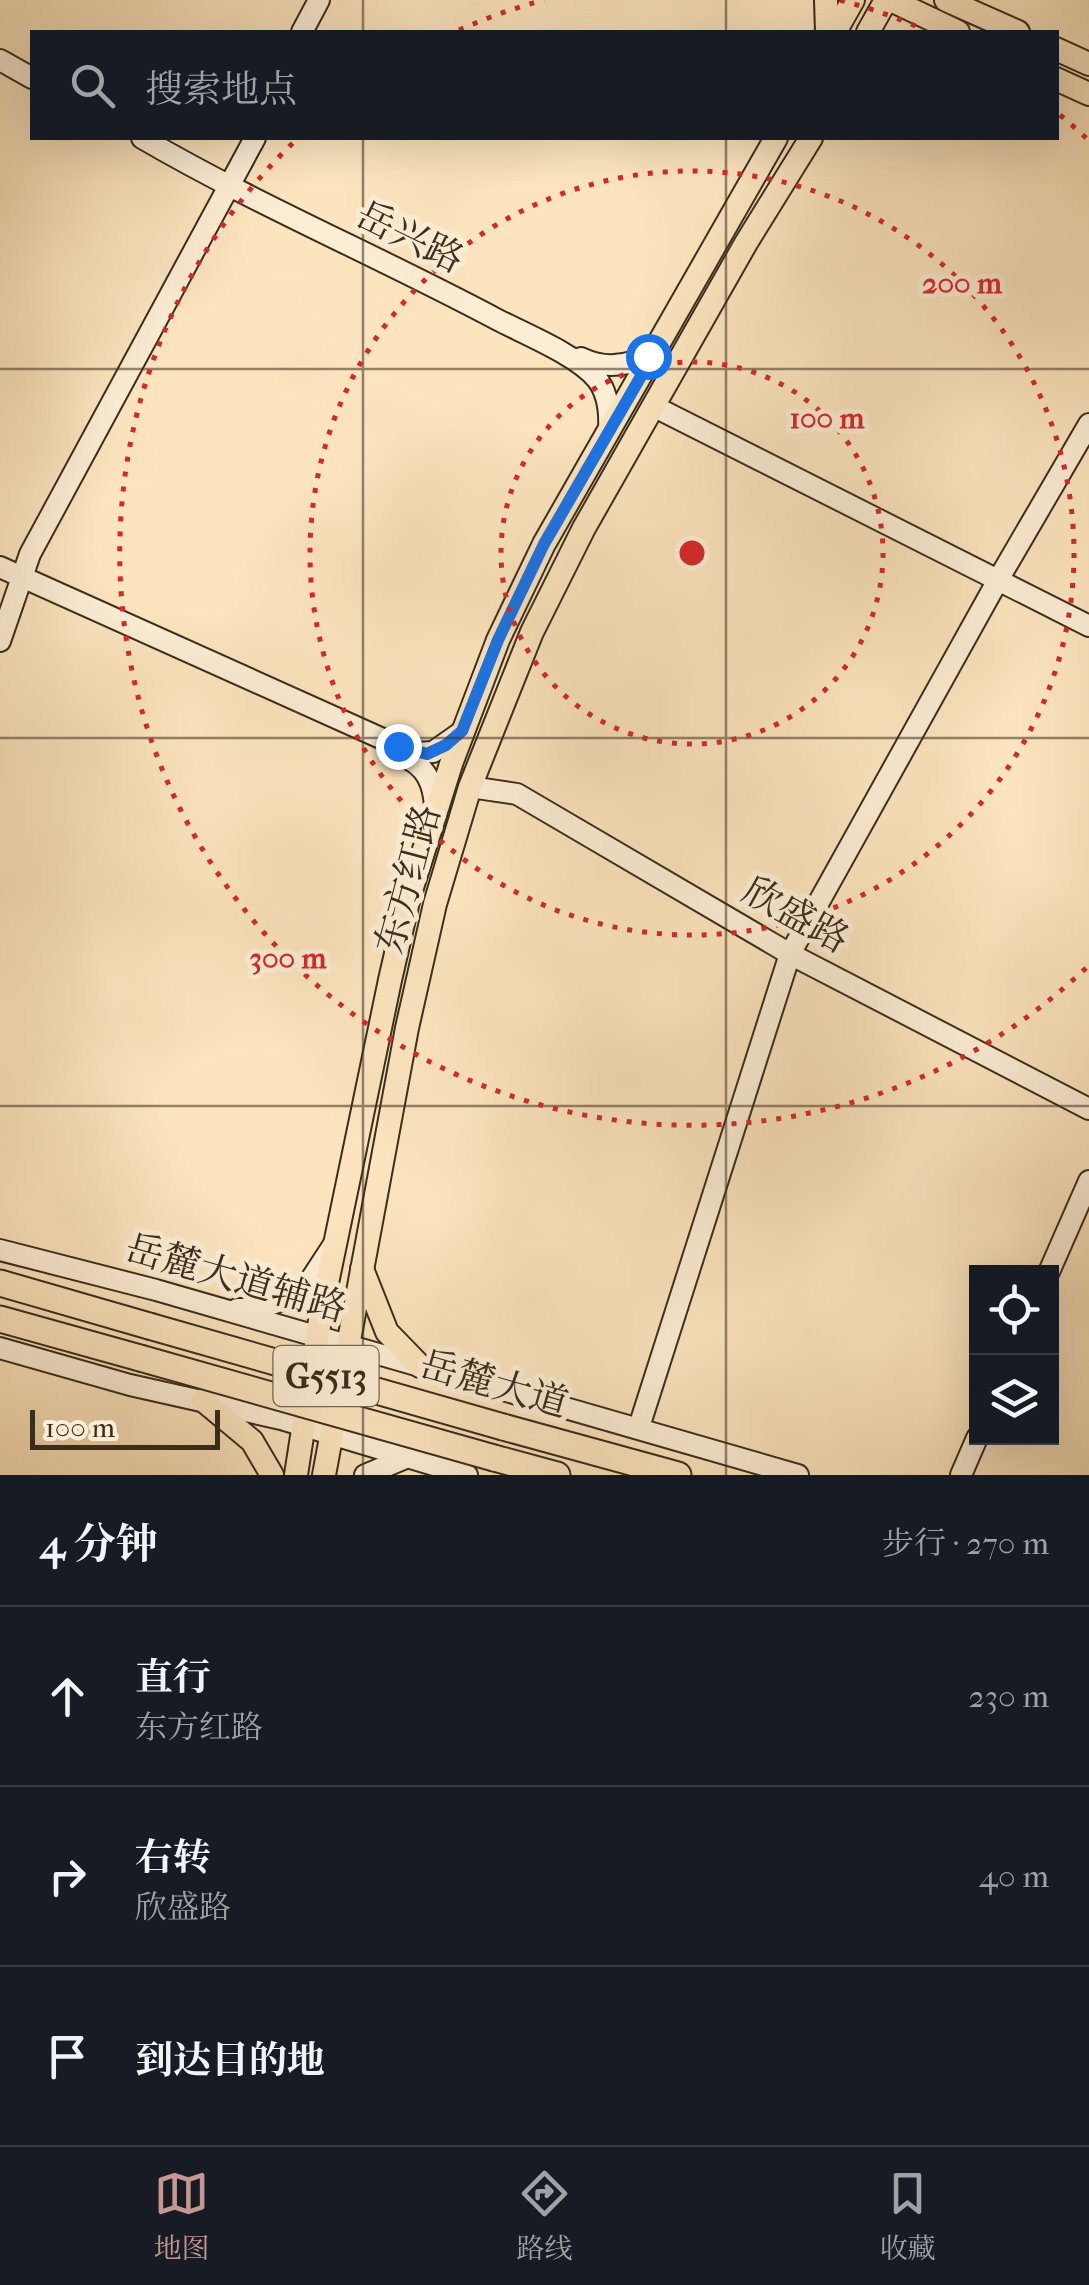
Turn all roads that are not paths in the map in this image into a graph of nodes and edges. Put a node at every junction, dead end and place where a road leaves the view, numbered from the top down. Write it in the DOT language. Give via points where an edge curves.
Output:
graph roads {
  1 [pos="323,0"];
  2 [pos="826,0"];
  3 [pos="852,0"];
  4 [pos="888,0"];
  5 [pos="946,0"];
  6 [pos="969,0"];
  7 [pos="986,18"];
  8 [pos="303,30"];
  9 [pos="311,30"];
  10 [pos="831,30"];
  11 [pos="832,30"];
  12 [pos="869,30"];
  13 [pos="954,30"];
  14 [pos="1013,30"];
  15 [pos="1059,50"];
  16 [pos="0,57"];
  17 [pos="1089,64"];
  18 [pos="30,73"];
  19 [pos="1059,80"];
  20 [pos="1089,94"];
  21 [pos="146,140"];
  22 [pos="159,140"];
  23 [pos="245,140"];
  24 [pos="254,140"];
  25 [pos="775,140"];
  26 [pos="810,140"];
  27 [pos="227,182"];
  28 [pos="655,352"];
  29 [pos="654,406"];
  30 [pos="1089,424"];
  31 [pos="609,430"];
  32 [pos="10,575"];
  33 [pos="998,580"];
  34 [pos="0,612"];
  35 [pos="1089,626"];
  36 [pos="0,642"];
  37 [pos="462,731"];
  38 [pos="470,787"];
  39 [pos="435,808"];
  40 [pos="790,954"];
  41 [pos="1089,1109"];
  42 [pos="1089,1182"];
  43 [pos="335,1242"];
  44 [pos="0,1250"];
  45 [pos="1052,1265"];
  46 [pos="362,1269"];
  47 [pos="0,1284"];
  48 [pos="216,1310"];
  49 [pos="0,1318"];
  50 [pos="317,1337"];
  51 [pos="347,1346"];
  52 [pos="0,1348"];
  53 [pos="420,1366"];
  54 [pos="202,1400"];
  55 [pos="304,1426"];
  56 [pos="638,1427"];
  57 [pos="330,1434"];
  58 [pos="974,1445"];
  59 [pos="408,1458"];
  60 [pos="272,1475"];
  61 [pos="296,1475"];
  62 [pos="324,1475"];
  63 [pos="365,1475"];
  64 [pos="467,1475"];
  65 [pos="557,1475"];
  66 [pos="678,1475"];
  67 [pos="798,1475"];
  68 [pos="961,1475"];
  1 -- 8 [label="street"];
  1 -- 9 [label="street"];
  2 -- 10 [label="main road"];
  3 -- 11 [label="main road"];
  4 -- 12 [label="main road"];
  4 -- 13 [label="main road"];
  5 -- 7 [label="main road"];
  6 -- 7 [label="main road"];
  7 -- 14 [label="main road"];
  15 -- 17 [label="main road"];
  16 -- 18 [label="street"];
  19 -- 20 [label="main road"];
  21 -- 27 [label="street, 岳兴路"];
  22 -- 27 [label="street, 岳兴路"];
  23 -- 27 [label="street"];
  24 -- 27 [label="street"];
  25 -- 28 [label="main road, 东方红路"];
  26 -- 29 [label="main road, 东方红路"];
  27 -- 28 [label="street, 岳兴路" via="587,361 617,366"];
  27 -- 31 [label="street, 岳兴路" via="584,367 603,389"];
  27 -- 32 [label="street"];
  28 -- 31 [label="main road, 东方红路"];
  29 -- 33 [label="street"];
  29 -- 38 [label="main road, 东方红路" via="558,576"];
  30 -- 33 [label="street"];
  31 -- 37 [label="main road, 东方红路" via="526,580"];
  32 -- 34 [label="street"];
  32 -- 36 [label="street"];
  32 -- 37 [label="street" via="414,753 433,752"];
  32 -- 39 [label="street" via="414,761 432,784"];
  33 -- 35 [label="street"];
  33 -- 40 [label="street"];
  37 -- 39 [label="main road, 东方红路"];
  38 -- 40 [label="street, 欣盛路" via="518,794"];
  38 -- 46 [label="main road, 东方红路" via="422,960"];
  39 -- 43 [label="main road, 东方红路" via="390,980"];
  40 -- 41 [label="street, 欣盛路"];
  40 -- 56 [label="street"];
  42 -- 45 [label="street"];
  43 -- 48 [label="street" via="302,1294 258,1308"];
  43 -- 50 [label="main road, 东方红路"];
  44 -- 48 [label="street, 岳麓大道辅路"];
  46 -- 51 [label="main road, 东方红路"];
  46 -- 53 [label="main road" via="387,1332"];
  47 -- 66 [label="highway, 岳麓大道 / G5513, bridge"];
  48 -- 50 [label="street, 岳麓大道辅路"];
  49 -- 65 [label="highway, 岳麓大道 / G5513, bridge"];
  50 -- 51 [label="street, 岳麓大道辅路"];
  50 -- 55 [label="main road, 东方红路"];
  51 -- 53 [label="street, 岳麓大道辅路"];
  51 -- 57 [label="main road, 东方红路"];
  52 -- 54 [label="street"];
  53 -- 56 [label="street, 岳麓大道辅路"];
  54 -- 55 [label="street"];
  54 -- 60 [label="main road" via="252,1441"];
  55 -- 57 [label="street"];
  55 -- 61 [label="main road, 东方红路"];
  56 -- 67 [label="street, 岳麓大道辅路"];
  57 -- 59 [label="street"];
  57 -- 62 [label="main road, 东方红路"];
  58 -- 68 [label="street"];
  59 -- 63 [label="street"];
  59 -- 64 [label="street"];
}
